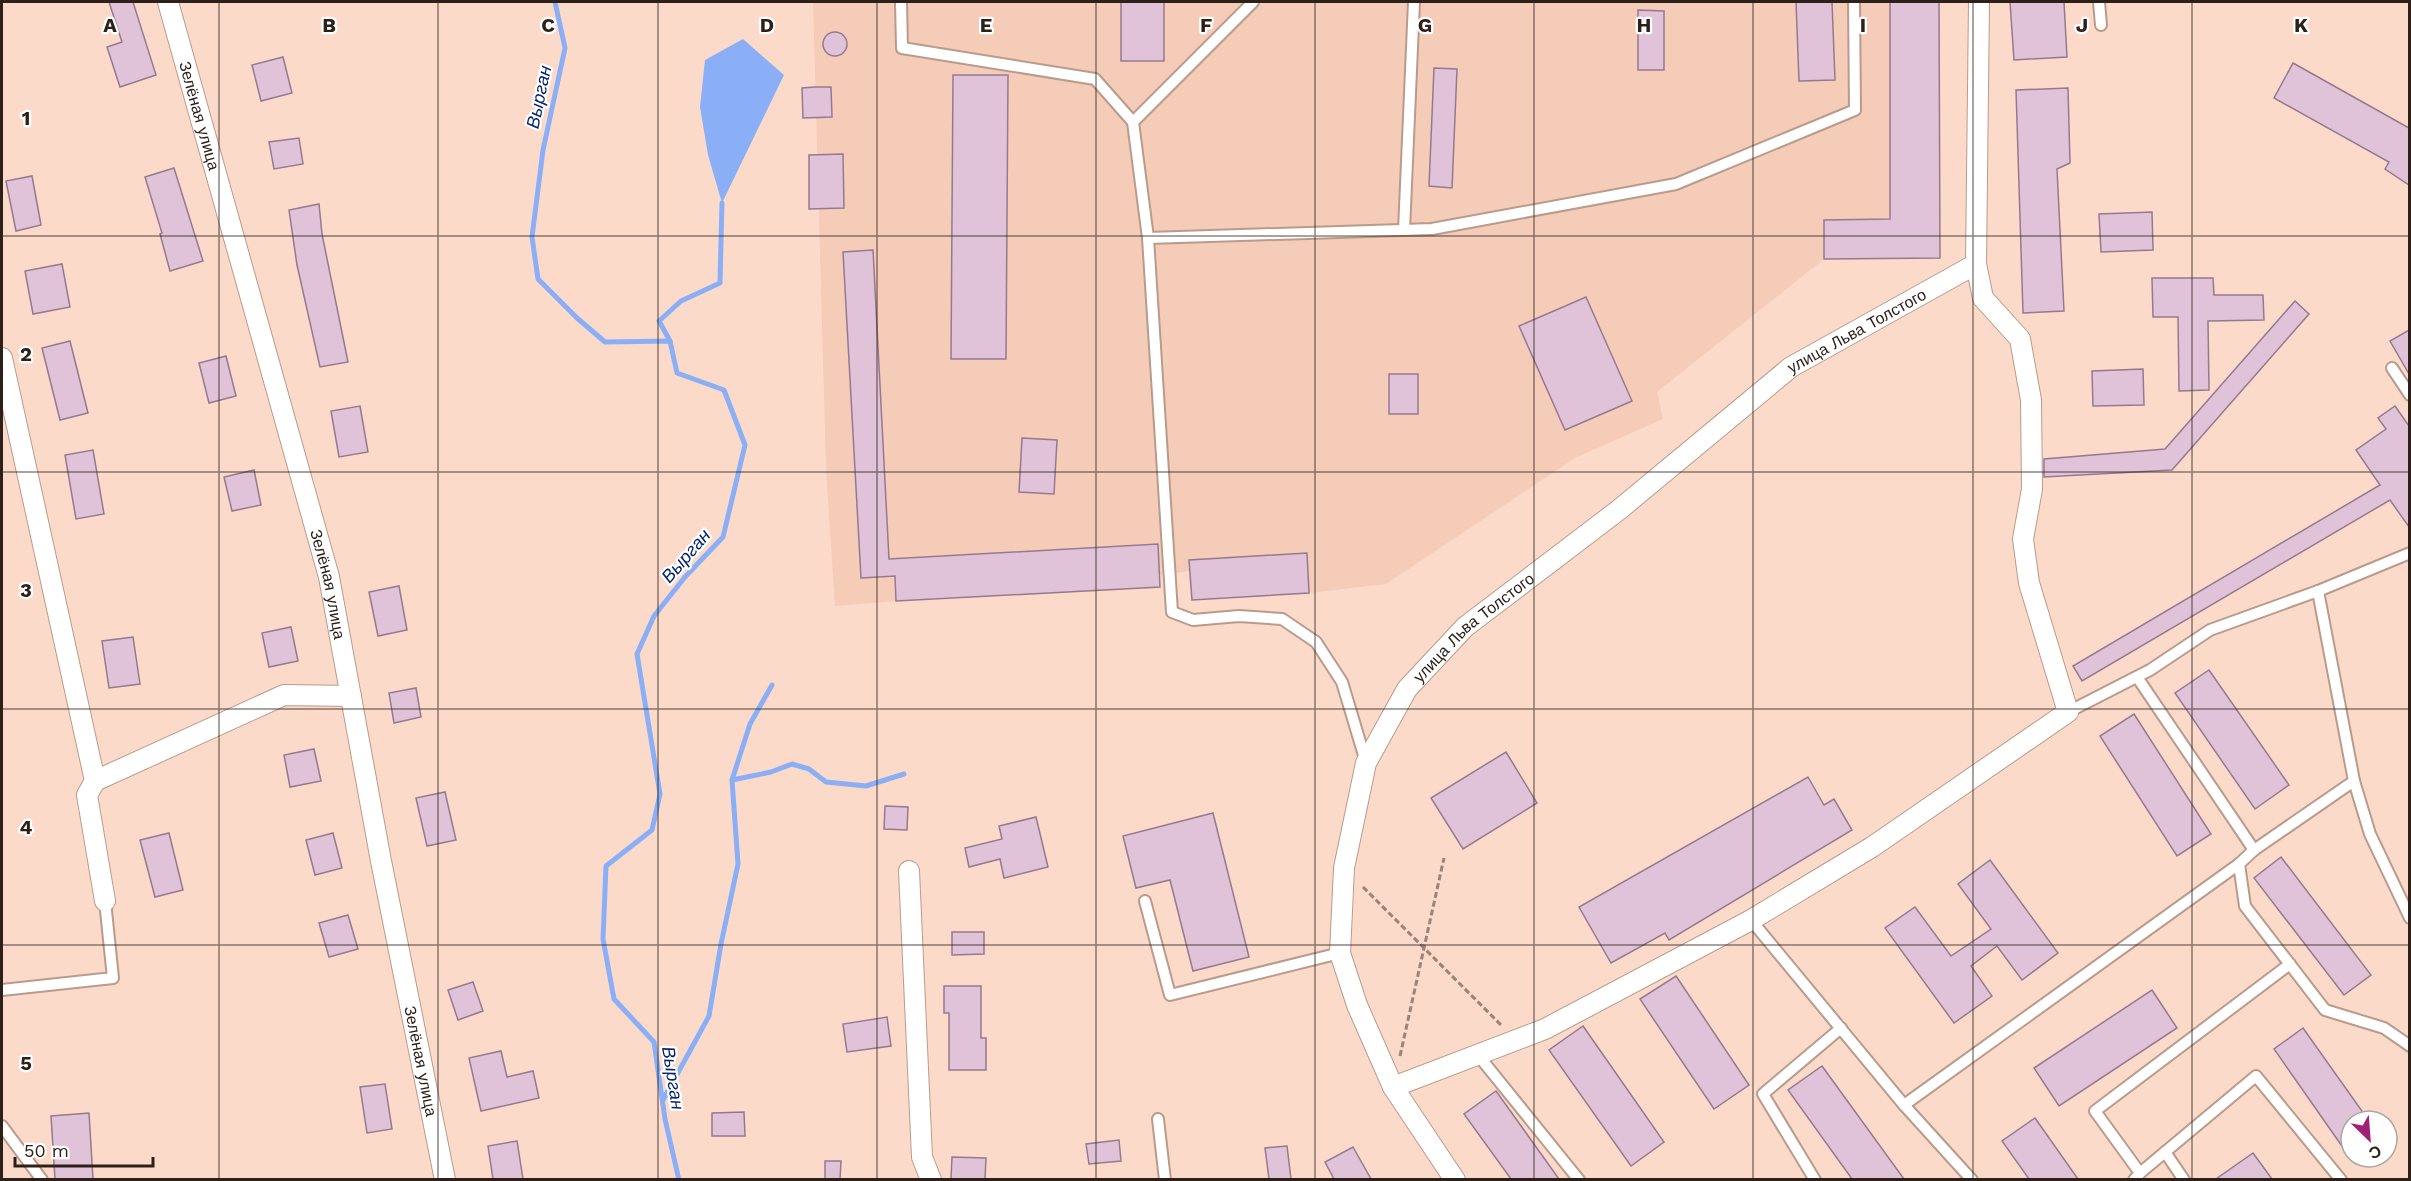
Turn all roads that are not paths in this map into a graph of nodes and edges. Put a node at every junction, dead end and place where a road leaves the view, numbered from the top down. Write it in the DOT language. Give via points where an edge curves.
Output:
graph roads {
  1 [pos="168,2"];
  2 [pos="901,2"];
  3 [pos="1253,2"];
  4 [pos="1414,2"];
  5 [pos="1854,2"];
  6 [pos="1978,2"];
  7 [pos="2099,2"];
  8 [pos="2101,25"];
  9 [pos="1133,122"];
  10 [pos="1404,230"];
  11 [pos="1148,238"];
  12 [pos="1976,264"];
  13 [pos="2,358"];
  14 [pos="2392,368"];
  15 [pos="2409,395"];
  16 [pos="2409,553"];
  17 [pos="2318,591"];
  18 [pos="2137,677"];
  19 [pos="351,696"];
  20 [pos="2068,712"];
  21 [pos="1366,763"];
  22 [pos="2354,781"];
  23 [pos="95,782"];
  24 [pos="2254,850"];
  25 [pos="2239,864"];
  26 [pos="909,871"];
  27 [pos="105,901"];
  28 [pos="1145,901"];
  29 [pos="2409,918"];
  30 [pos="1751,920"];
  31 [pos="1340,953"];
  32 [pos="2290,964"];
  33 [pos="2,990"];
  34 [pos="1840,1028"];
  35 [pos="2409,1046"];
  36 [pos="1478,1055"];
  37 [pos="1394,1088"];
  38 [pos="1904,1105"];
  39 [pos="1158,1119"];
  40 [pos="2,1126"];
  41 [pos="2165,1152"];
  42 [pos="2137,1176"];
  43 [pos="42,1179"];
  44 [pos="445,1179"];
  45 [pos="931,1179"];
  46 [pos="1165,1179"];
  47 [pos="1455,1179"];
  48 [pos="1579,1179"];
  49 [pos="1815,1179"];
  50 [pos="1972,1179"];
  51 [pos="2184,1179"];
  52 [pos="2341,1179"];
  1 -- 19 [label="street, Зелёная улица" via="329,577"];
  2 -- 9 [label="lane" via="902,48 1095,79"];
  3 -- 9 [label="lane"];
  4 -- 10 [label="lane"];
  5 -- 10 [label="lane" via="1855,110 1676,184 1432,229"];
  6 -- 12 [label="street"];
  7 -- 8 [label="lane"];
  9 -- 11 [label="lane"];
  10 -- 11 [label="lane"];
  11 -- 21 [label="lane" via="1172,612 1193,620 1239,616 1282,619 1316,642 1342,682"];
  12 -- 20 [label="street" via="1983,298 2020,339 2032,422 2032,489 2023,539 2029,583"];
  12 -- 21 [label="street, улица Льва Толстого" via="1791,368 1620,509 1466,627 1407,689"];
  13 -- 23 [label="street"];
  14 -- 15 [label="lane"];
  16 -- 17 [label="lane"];
  17 -- 18 [label="lane" via="2210,630"];
  17 -- 22 [label="lane"];
  18 -- 20 [label="lane"];
  18 -- 24 [label="lane"];
  19 -- 23 [label="street" via="284,695"];
  19 -- 44 [label="street, Зелёная улица"];
  20 -- 30 [label="street" via="1872,847"];
  21 -- 31 [label="street, улица Льва Толстого" via="1344,868"];
  22 -- 24 [label="lane"];
  22 -- 29 [label="lane" via="2370,834"];
  23 -- 27 [label="street" via="87,795"];
  24 -- 25 [label="lane"];
  25 -- 32 [label="lane" via="2246,906"];
  25 -- 38 [label="lane"];
  26 -- 45 [label="street" via="922,1157"];
  27 -- 33 [label="lane" via="113,978"];
  28 -- 31 [label="lane" via="1170,995"];
  30 -- 34 [label="lane"];
  30 -- 36 [label="street" via="1545,1029"];
  31 -- 37 [label="street, улица Льва Толстого" via="1357,1005"];
  32 -- 35 [label="lane" via="2325,1010 2384,1028"];
  32 -- 42 [label="lane" via="2095,1111"];
  34 -- 38 [label="lane"];
  34 -- 49 [label="lane" via="1763,1094"];
  36 -- 37 [label="street"];
  36 -- 48 [label="lane"];
  37 -- 47 [label="street, улица Льва Толстого"];
  38 -- 50 [label="lane"];
  39 -- 46 [label="lane"];
  40 -- 43 [label="lane"];
  41 -- 42 [label="lane"];
  41 -- 51 [label="lane"];
  41 -- 52 [label="lane" via="2256,1076"];
}
